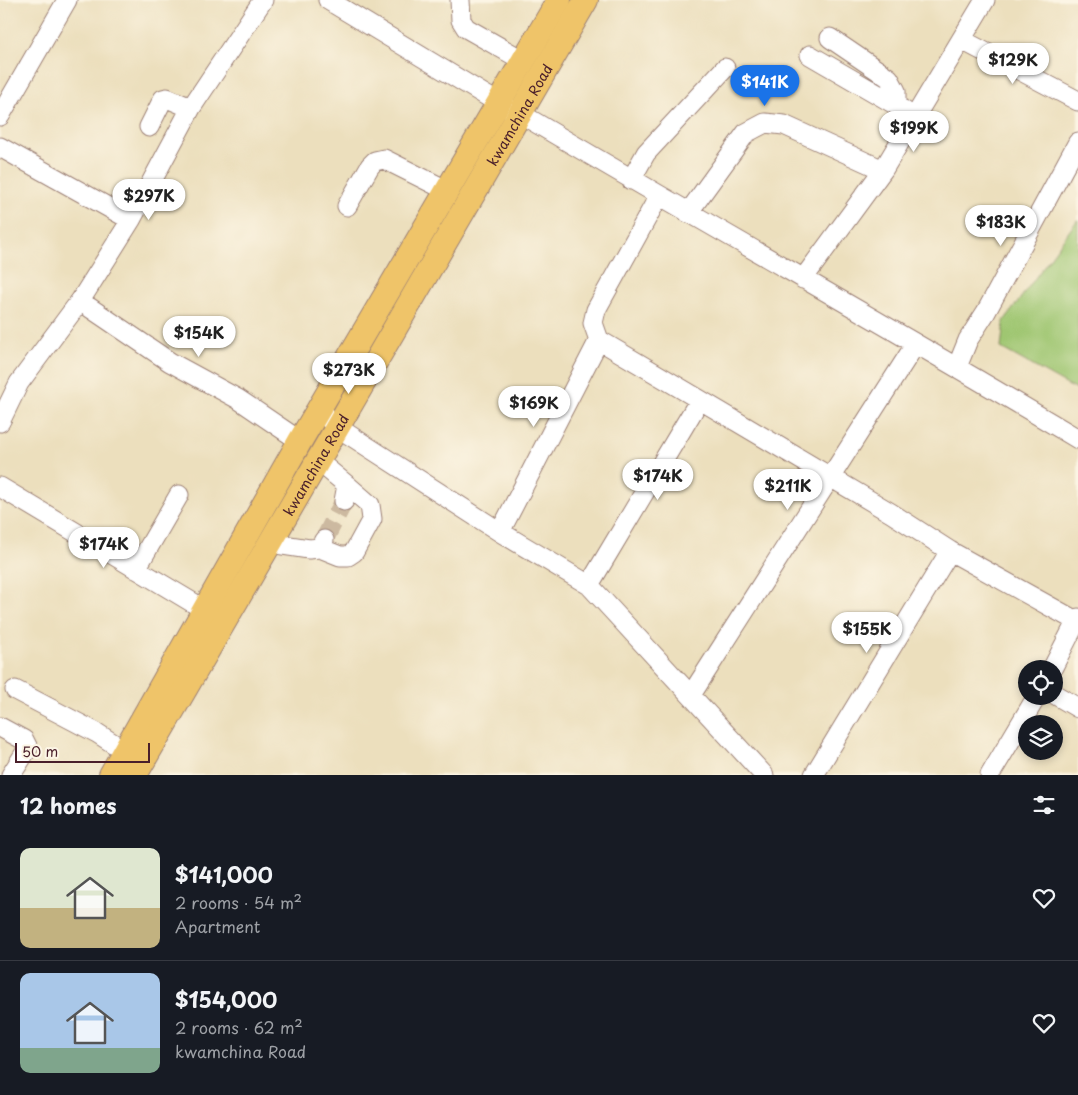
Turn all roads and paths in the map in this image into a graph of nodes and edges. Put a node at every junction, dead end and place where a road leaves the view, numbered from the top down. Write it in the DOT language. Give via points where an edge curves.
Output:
graph roads {
  1 [pos="67,0"];
  2 [pos="263,0"];
  3 [pos="328,0"];
  4 [pos="460,0"];
  5 [pos="560,0"];
  6 [pos="586,0"];
  7 [pos="985,0"];
  8 [pos="830,38"];
  9 [pos="962,40"];
  10 [pos="810,55"];
  11 [pos="524,61"];
  12 [pos="725,68"];
  13 [pos="1078,101"];
  14 [pos="500,104"];
  15 [pos="896,105"];
  16 [pos="191,108"];
  17 [pos="521,114"];
  18 [pos="0,116"];
  19 [pos="916,118"];
  20 [pos="149,127"];
  21 [pos="1078,142"];
  22 [pos="0,147"];
  23 [pos="883,170"];
  24 [pos="631,180"];
  25 [pos="448,190"];
  26 [pos="659,196"];
  27 [pos="347,206"];
  28 [pos="688,213"];
  29 [pos="130,220"];
  30 [pos="802,279"];
  31 [pos="80,301"];
  32 [pos="599,340"];
  33 [pos="914,345"];
  34 [pos="957,367"];
  35 [pos="699,401"];
  36 [pos="319,409"];
  37 [pos="0,422"];
  38 [pos="337,428"];
  39 [pos="1078,439"];
  40 [pos="300,441"];
  41 [pos="318,461"];
  42 [pos="830,477"];
  43 [pos="0,487"];
  44 [pos="179,495"];
  45 [pos="500,532"];
  46 [pos="270,543"];
  47 [pos="950,550"];
  48 [pos="136,568"];
  49 [pos="589,585"];
  50 [pos="204,610"];
  51 [pos="1077,620"];
  52 [pos="224,621"];
  53 [pos="1057,660"];
  54 [pos="15,690"];
  55 [pos="691,695"];
  56 [pos="1063,699"];
  57 [pos="1032,705"];
  58 [pos="1078,708"];
  59 [pos="0,727"];
  60 [pos="125,751"];
  61 [pos="10,775"];
  62 [pos="111,775"];
  63 [pos="135,775"];
  64 [pos="764,775"];
  65 [pos="814,775"];
  66 [pos="990,775"];
  1 -- 18 [label="street"];
  2 -- 16 [label="street"];
  3 -- 14 [label="street"];
  4 -- 11 [label="street" via="461,20 466,28"];
  5 -- 11 [label="main road, kwamchina Road"];
  6 -- 17 [label="main road, kwamchina Road"];
  7 -- 9 [label="street"];
  8 -- 15 [label="street" via="889,78 896,91"];
  9 -- 13 [label="street"];
  9 -- 19 [label="street"];
  10 -- 15 [label="street"];
  11 -- 14 [label="main road, kwamchina Road"];
  12 -- 24 [label="street" via="646,153"];
  14 -- 17 [label="street"];
  14 -- 25 [label="main road, kwamchina Road"];
  15 -- 19 [label="street"];
  16 -- 20 [label="street" via="163,99"];
  16 -- 29 [label="street"];
  17 -- 24 [label="street"];
  17 -- 38 [label="main road, kwamchina Road"];
  19 -- 23 [label="street"];
  21 -- 34 [label="street" via="968,340"];
  22 -- 29 [label="street"];
  23 -- 28 [label="street" via="784,125 765,124 746,133"];
  23 -- 30 [label="street"];
  24 -- 26 [label="street"];
  25 -- 27 [label="street" via="384,159 370,166"];
  25 -- 36 [label="main road, kwamchina Road"];
  26 -- 28 [label="street"];
  26 -- 32 [label="street" via="596,310 593,323"];
  28 -- 30 [label="street"];
  29 -- 31 [label="street"];
  30 -- 33 [label="street"];
  31 -- 37 [label="street" via="19,383"];
  31 -- 40 [label="street" via="170,362 238,399"];
  32 -- 35 [label="street"];
  32 -- 45 [label="street"];
  33 -- 34 [label="street"];
  33 -- 42 [label="street"];
  34 -- 39 [label="street"];
  35 -- 42 [label="street"];
  35 -- 49 [label="street"];
  36 -- 38 [label="street"];
  36 -- 40 [label="main road, kwamchina Road"];
  38 -- 41 [label="main road, kwamchina Road"];
  38 -- 45 [label="street"];
  40 -- 50 [label="main road, kwamchina Road"];
  41 -- 46 [label="main road, kwamchina Road"];
  41 -- 46 [label="street" via="346,493 370,505 372,519 354,552 340,556 322,544 309,549"];
  42 -- 47 [label="street"];
  42 -- 55 [label="street"];
  43 -- 48 [label="street"];
  44 -- 48 [label="street"];
  45 -- 49 [label="street"];
  46 -- 52 [label="main road, kwamchina Road"];
  47 -- 51 [label="street"];
  47 -- 65 [label="street"];
  48 -- 50 [label="street"];
  49 -- 55 [label="street"];
  50 -- 52 [label="street"];
  50 -- 60 [label="main road, kwamchina Road"];
  51 -- 53 [label="street"];
  52 -- 63 [label="main road, kwamchina Road"];
  54 -- 60 [label="street"];
  55 -- 64 [label="street"];
  56 -- 58 [label="street"];
  57 -- 66 [label="street"];
  59 -- 61 [label="street" via="24,740 28,748"];
  60 -- 62 [label="main road, kwamchina Road"];
}
